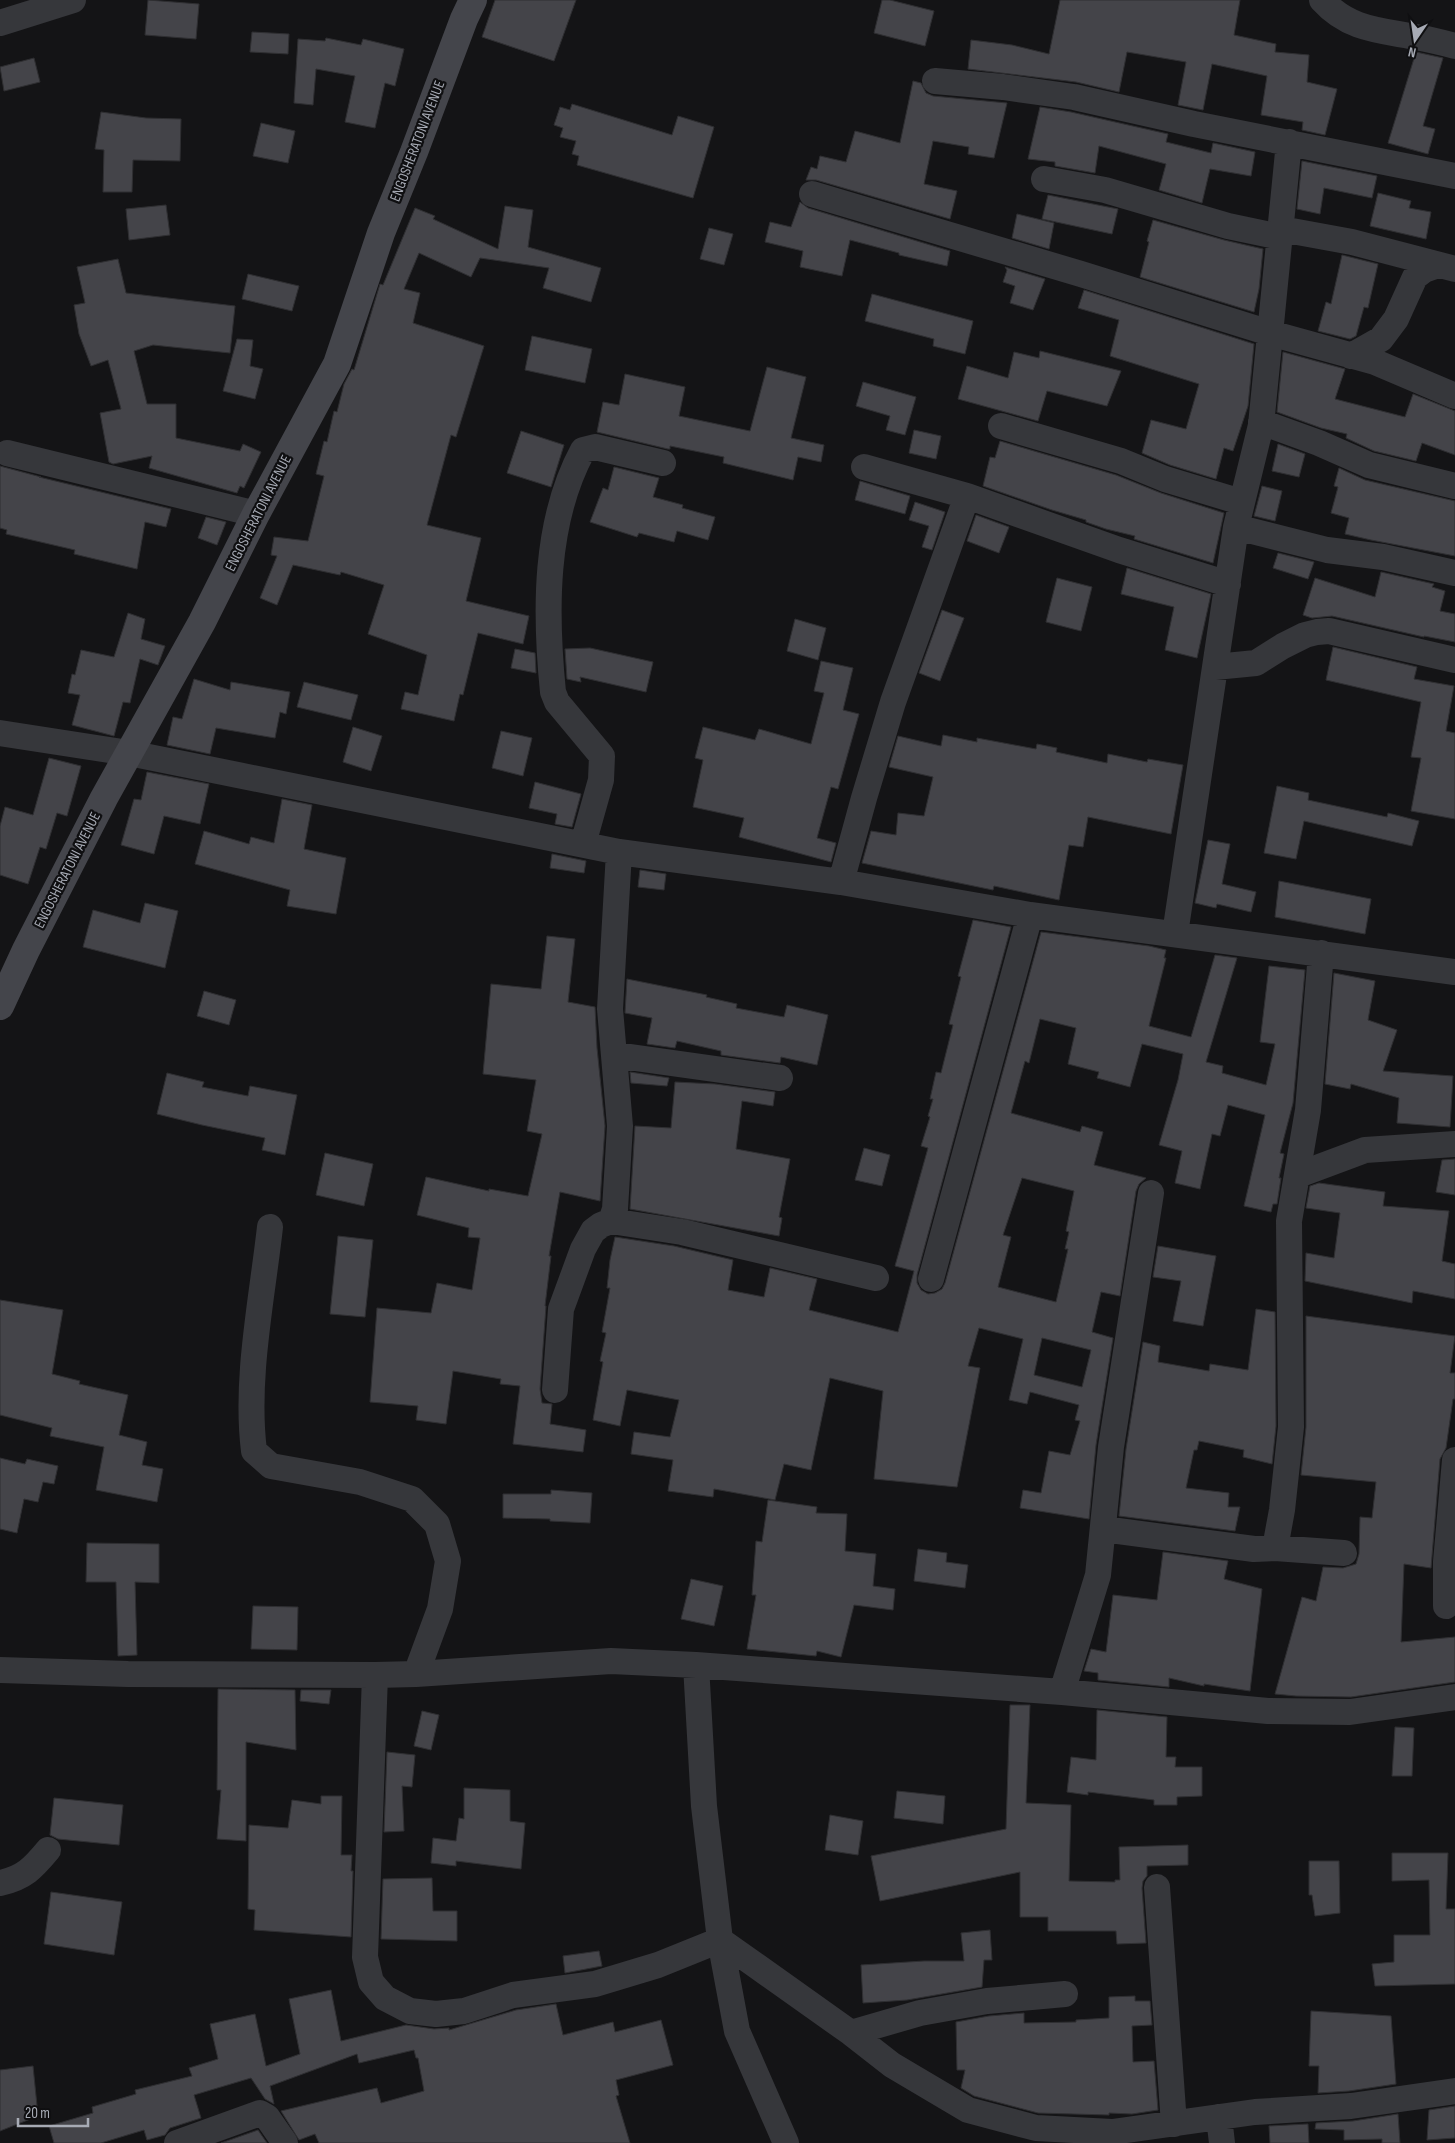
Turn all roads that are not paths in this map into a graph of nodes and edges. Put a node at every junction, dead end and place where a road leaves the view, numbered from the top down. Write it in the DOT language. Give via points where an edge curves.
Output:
graph roads {
  1 [pos="73,0"];
  2 [pos="473,0"];
  3 [pos="1322,0"];
  4 [pos="10,14"];
  5 [pos="1455,46"];
  6 [pos="935,81"];
  7 [pos="1289,142"];
  8 [pos="1455,176"];
  9 [pos="1044,179"];
  10 [pos="812,194"];
  11 [pos="1280,233"];
  12 [pos="1447,267"];
  13 [pos="1270,333"];
  14 [pos="1351,356"];
  15 [pos="1455,396"];
  16 [pos="1261,422"];
  17 [pos="1001,426"];
  18 [pos="7,453"];
  19 [pos="663,463"];
  20 [pos="864,468"];
  21 [pos="1455,486"];
  22 [pos="967,496"];
  23 [pos="256,514"];
  24 [pos="1238,515"];
  25 [pos="1455,572"];
  26 [pos="1228,584"];
  27 [pos="1455,660"];
  28 [pos="1215,667"];
  29 [pos="0,733"];
  30 [pos="129,753"];
  31 [pos="583,844"];
  32 [pos="618,852"];
  33 [pos="841,882"];
  34 [pos="1030,915"];
  35 [pos="1175,934"];
  36 [pos="1321,953"];
  37 [pos="1455,972"];
  38 [pos="0,1006"];
  39 [pos="615,1055"];
  40 [pos="780,1078"];
  41 [pos="1455,1144"];
  42 [pos="1298,1175"];
  43 [pos="1151,1193"];
  44 [pos="611,1221"];
  45 [pos="270,1227"];
  46 [pos="876,1278"];
  47 [pos="931,1279"];
  48 [pos="555,1390"];
  49 [pos="1455,1460"];
  50 [pos="1103,1529"];
  51 [pos="1275,1548"];
  52 [pos="1344,1554"];
  53 [pos="1446,1606"];
  54 [pos="696,1665"];
  55 [pos="0,1670"];
  56 [pos="416,1674"];
  57 [pos="376,1675"];
  58 [pos="1062,1692"];
  59 [pos="1455,1698"];
  60 [pos="48,1850"];
  61 [pos="0,1883"];
  62 [pos="1157,1887"];
  63 [pos="720,1940"];
  64 [pos="1065,1994"];
  65 [pos="851,2033"];
  66 [pos="1455,2092"];
  67 [pos="1219,2117"];
  68 [pos="1174,2124"];
  69 [pos="177,2143"];
  70 [pos="285,2143"];
  71 [pos="786,2143"];
  72 [pos="1222,2143"];
  1 -- 4 [label="street"];
  2 -- 23 [label="street, ENGOSHERATONI AVENUE" via="381,233 337,364"];
  3 -- 5 [label="street" via="1332,11 1354,24"];
  6 -- 7 [label="street" via="1003,86 1074,97"];
  7 -- 8 [label="street"];
  7 -- 11 [label="street"];
  9 -- 11 [label="street" via="1105,190 1228,226"];
  10 -- 13 [label="street"];
  11 -- 12 [label="street" via="1352,242"];
  11 -- 13 [label="street"];
  12 -- 14 [label="street" via="1424,270 1415,277 1396,319 1381,339"];
  13 -- 14 [label="street"];
  13 -- 16 [label="street"];
  14 -- 15 [label="street" via="1375,362"];
  16 -- 21 [label="street" via="1319,442 1369,465"];
  16 -- 24 [label="street"];
  17 -- 24 [label="street" via="1121,461"];
  18 -- 23 [label="street"];
  19 -- 31 [label="street" via="595,447 583,450 564,494 552,552 548,601 553,692 556,702 598,750 603,765"];
  20 -- 22 [label="street"];
  22 -- 26 [label="street" via="1119,550"];
  22 -- 33 [label="street" via="893,702"];
  23 -- 30 [label="street, ENGOSHERATONI AVENUE" via="202,622"];
  24 -- 25 [label="street" via="1327,550 1383,557"];
  24 -- 26 [label="street"];
  26 -- 28 [label="street"];
  27 -- 28 [label="street" via="1323,632 1305,635 1256,663"];
  28 -- 35 [label="street"];
  29 -- 30 [label="street"];
  30 -- 31 [label="street"];
  30 -- 38 [label="street, ENGOSHERATONI AVENUE"];
  31 -- 32 [label="street"];
  32 -- 33 [label="street"];
  32 -- 39 [label="street" via="610,1009"];
  33 -- 34 [label="street"];
  34 -- 35 [label="street"];
  34 -- 47 [label="street"];
  35 -- 36 [label="street"];
  36 -- 37 [label="street"];
  36 -- 42 [label="street" via="1308,1110"];
  39 -- 40 [label="street"];
  39 -- 44 [label="street" via="620,1126"];
  41 -- 42 [label="street" via="1366,1150"];
  42 -- 51 [label="street" via="1289,1222 1290,1427"];
  43 -- 50 [label="street" via="1111,1447"];
  44 -- 46 [label="street" via="682,1232"];
  44 -- 48 [label="street" via="593,1231 561,1309"];
  45 -- 56 [label="street" via="250,1419 254,1451 271,1466 360,1482 412,1499 437,1524 448,1561 440,1609"];
  49 -- 53 [label="street" via="1446,1562"];
  50 -- 51 [label="street" via="1248,1548"];
  50 -- 58 [label="street" via="1098,1575"];
  51 -- 52 [label="street"];
  54 -- 56 [label="street" via="611,1661"];
  54 -- 58 [label="street"];
  54 -- 63 [label="street" via="704,1806"];
  55 -- 57 [label="street"];
  56 -- 57 [label="street"];
  57 -- 63 [label="street" via="365,1956 371,1982 385,1998 410,2012 464,2011 513,1995 594,1984 658,1965"];
  58 -- 59 [label="street" via="1268,1712 1350,1712"];
  60 -- 61 [label="street" via="32,1870 15,1880"];
  62 -- 68 [label="street"];
  63 -- 65 [label="street"];
  63 -- 71 [label="street" via="737,2031"];
  64 -- 65 [label="street" via="987,2000 920,2012"];
  65 -- 68 [label="street" via="892,2065 968,2110 1036,2128 1112,2132"];
  66 -- 67 [label="street" via="1351,2106"];
  67 -- 68 [label="street"];
  67 -- 72 [label="street"];
  69 -- 70 [label="street" via="260,2113 267,2117"];
}
